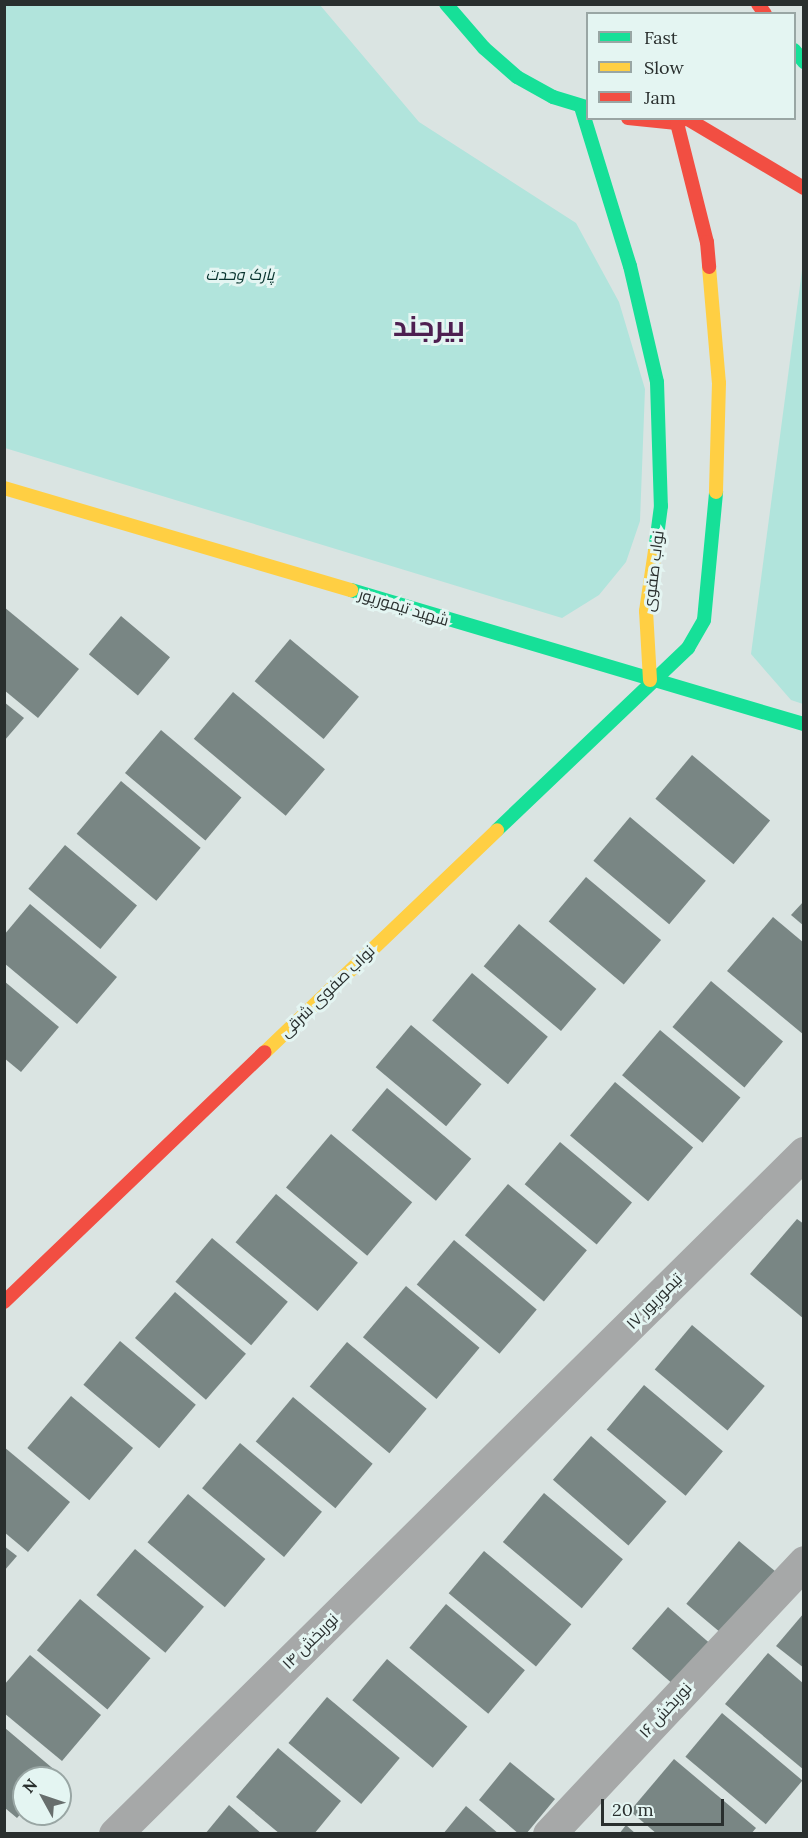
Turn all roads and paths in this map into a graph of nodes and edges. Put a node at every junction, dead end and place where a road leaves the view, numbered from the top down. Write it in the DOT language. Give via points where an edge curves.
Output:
graph roads {
  1 [pos="446,4"];
  2 [pos="584,108"];
  3 [pos="587,120"];
  4 [pos="664,120"];
  5 [pos="682,121"];
  6 [pos="804,188"];
  7 [pos="4,488"];
  8 [pos="650,680"];
  9 [pos="804,724"];
  10 [pos="804,1154"];
  11 [pos="4,1302"];
  12 [pos="505,1449"];
  13 [pos="804,1562"];
  14 [pos="115,1833"];
  15 [pos="549,1833"];
  1 -- 2 [label="street" via="484,48 517,77"];
  3 -- 8 [label="street, نواب صفوی" via="630,266 657,382 661,506 646,611"];
  4 -- 5 [label="street"];
  5 -- 6 [label="street"];
  5 -- 8 [label="street" via="706,242 719,383 716,512 704,620 688,648"];
  7 -- 8 [label="street, شهید تیمورپور"];
  8 -- 9 [label="street, شهید تیمورپور"];
  8 -- 11 [label="street, نواب صفوی شرقی"];
  10 -- 12 [label="street, تیمورپور ۱۷"];
  12 -- 14 [label="street, نوربخش ۱۴"];
  13 -- 15 [label="street, نوربخش ۱۶"];
}
